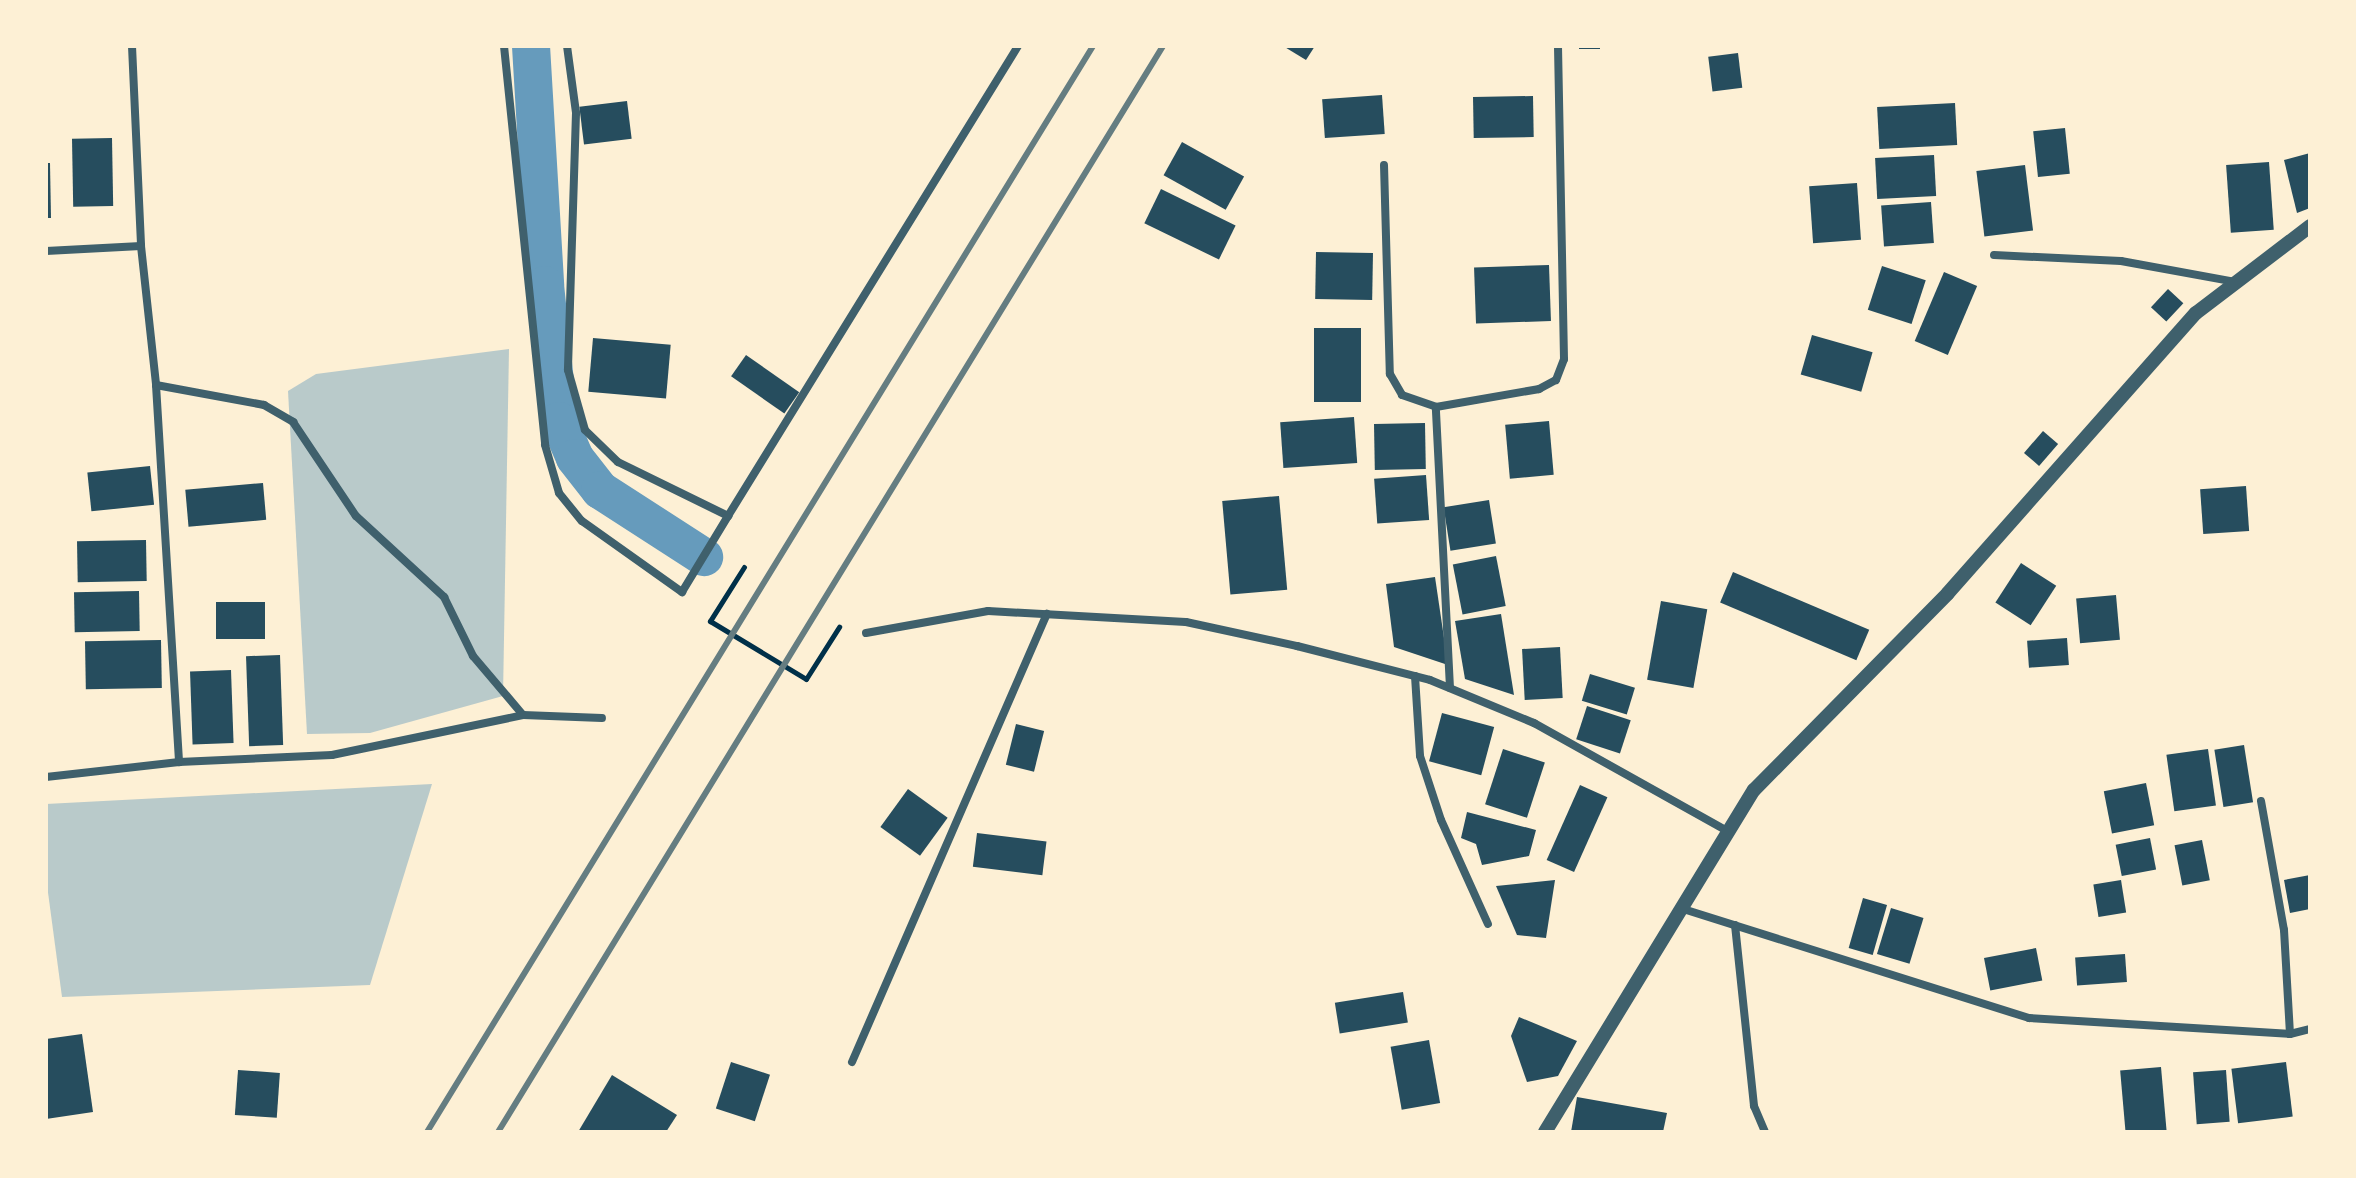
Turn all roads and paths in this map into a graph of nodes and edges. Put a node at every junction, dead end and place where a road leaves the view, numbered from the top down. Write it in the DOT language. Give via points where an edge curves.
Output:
graph roads {
  1 [pos="132,46"];
  2 [pos="504,46"];
  3 [pos="567,46"];
  4 [pos="1018,46"];
  5 [pos="1558,46"];
  6 [pos="1384,165"];
  7 [pos="2310,226"];
  8 [pos="141,246"];
  9 [pos="46,251"];
  10 [pos="1994,255"];
  11 [pos="2235,282"];
  12 [pos="156,385"];
  13 [pos="1436,407"];
  14 [pos="728,516"];
  15 [pos="744,567"];
  16 [pos="1047,614"];
  17 [pos="839,627"];
  18 [pos="866,633"];
  19 [pos="1415,676"];
  20 [pos="1450,688"];
  21 [pos="523,715"];
  22 [pos="602,718"];
  23 [pos="179,762"];
  24 [pos="46,777"];
  25 [pos="2261,801"];
  26 [pos="1729,832"];
  27 [pos="1679,907"];
  28 [pos="1488,924"];
  29 [pos="1735,925"];
  30 [pos="2310,1029"];
  31 [pos="2290,1034"];
  32 [pos="852,1062"];
  33 [pos="1545,1132"];
  34 [pos="1765,1132"];
  1 -- 8 [label="street"];
  2 -- 14 [label="street" via="545,445 559,493 582,521 682,592"];
  3 -- 14 [label="street" via="576,113 568,370 585,430 618,462"];
  4 -- 14 [label="street"];
  5 -- 13 [label="street" via="1564,359 1556,380 1539,389"];
  6 -- 13 [label="street" via="1390,374 1402,395"];
  7 -- 11 [label="street"];
  8 -- 9 [label="street"];
  8 -- 12 [label="street"];
  10 -- 11 [label="street" via="2121,261"];
  11 -- 26 [label="street" via="2186,323 1948,593 1754,790"];
  12 -- 21 [label="street" via="264,405 293,422 356,516 444,597 473,656"];
  12 -- 23 [label="street"];
  13 -- 20 [label="street"];
  15 -- 17 [label="path" via="710,621 806,679"];
  16 -- 18 [label="street" via="988,611"];
  16 -- 19 [label="street" via="1186,622"];
  16 -- 32 [label="street"];
  19 -- 20 [label="street"];
  19 -- 28 [label="street" via="1420,756 1441,820"];
  20 -- 26 [label="street" via="1534,723"];
  21 -- 22 [label="street"];
  21 -- 23 [label="street" via="332,755"];
  23 -- 24 [label="street"];
  25 -- 31 [label="street" via="2284,930"];
  26 -- 27 [label="street"];
  27 -- 29 [label="street"];
  27 -- 33 [label="street"];
  29 -- 31 [label="street" via="2029,1018"];
  29 -- 34 [label="street" via="1754,1106"];
  30 -- 31 [label="street"];
}
